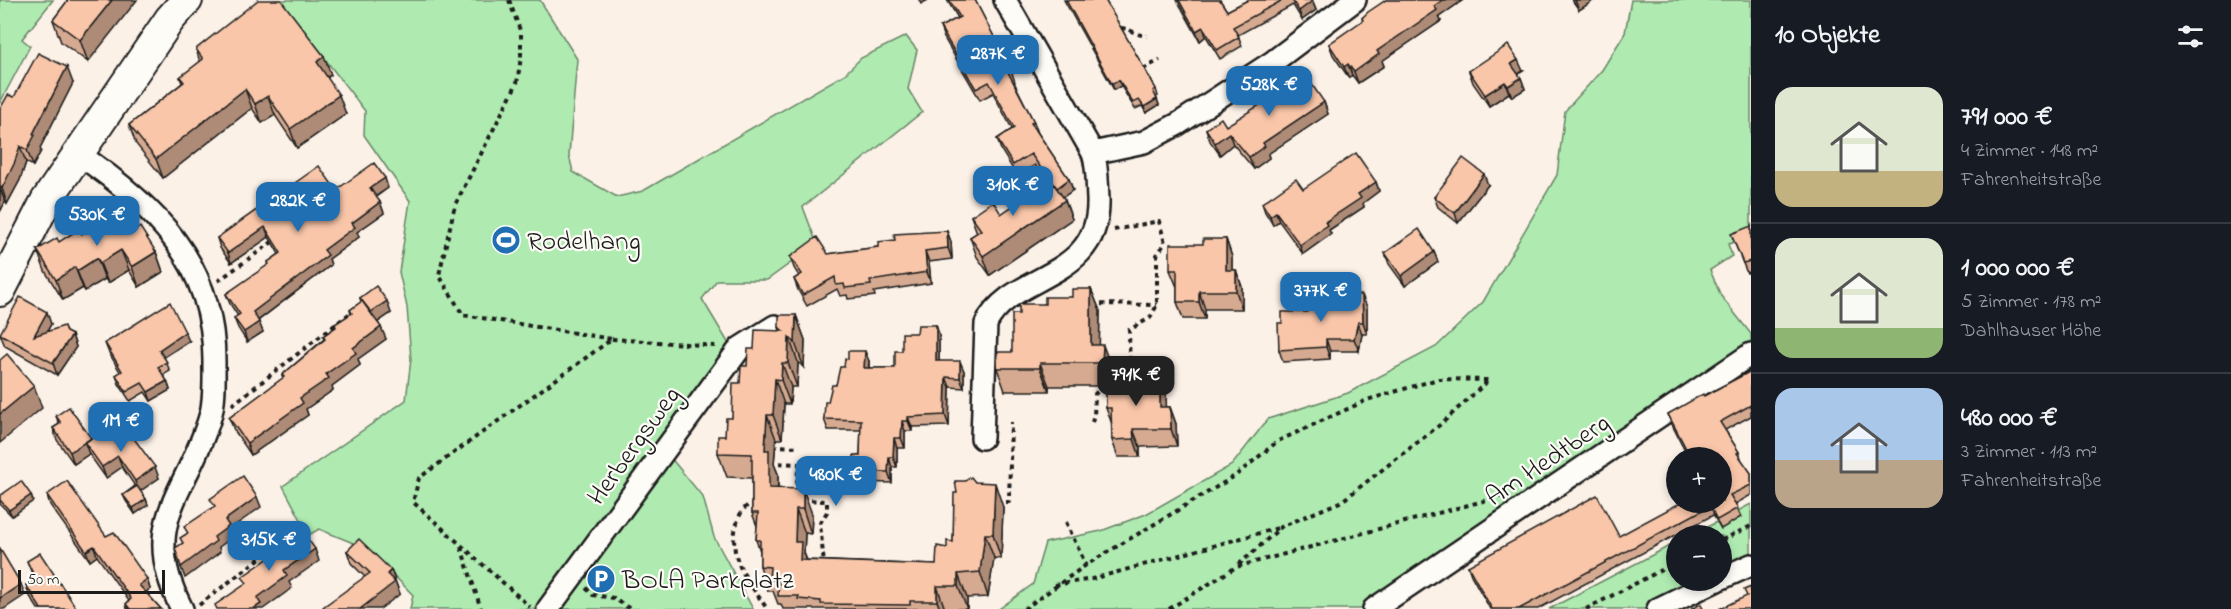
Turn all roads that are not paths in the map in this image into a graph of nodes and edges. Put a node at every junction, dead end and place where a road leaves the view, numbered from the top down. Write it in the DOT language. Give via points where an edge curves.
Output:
graph roads {
  1 [pos="187,0"];
  2 [pos="1005,0"];
  3 [pos="1355,0"];
  4 [pos="77,153"];
  5 [pos="1093,153"];
  6 [pos="0,291"];
  7 [pos="775,326"];
  8 [pos="1751,354"];
  9 [pos="982,438"];
  10 [pos="1751,565"];
  11 [pos="1732,574"];
  12 [pos="1695,591"];
  13 [pos="182,609"];
  14 [pos="548,609"];
  15 [pos="1374,609"];
  16 [pos="1658,609"];
  1 -- 4 [label="street"];
  2 -- 5 [label="street"];
  3 -- 5 [label="street" via="1274,61 1178,124 1144,142"];
  4 -- 6 [label="street" via="46,201"];
  4 -- 13 [label="street" via="147,207 187,256 202,292 214,344 210,416 168,510 165,568"];
  5 -- 9 [label="street" via="1098,204 1093,234 1063,266 1002,304 990,317 985,330"];
  7 -- 14 [label="street, Herbergsweg" via="740,348"];
  8 -- 15 [label="street, Am Hedtberg"];
  10 -- 11 [label="street"];
  12 -- 16 [label="street"];
}
